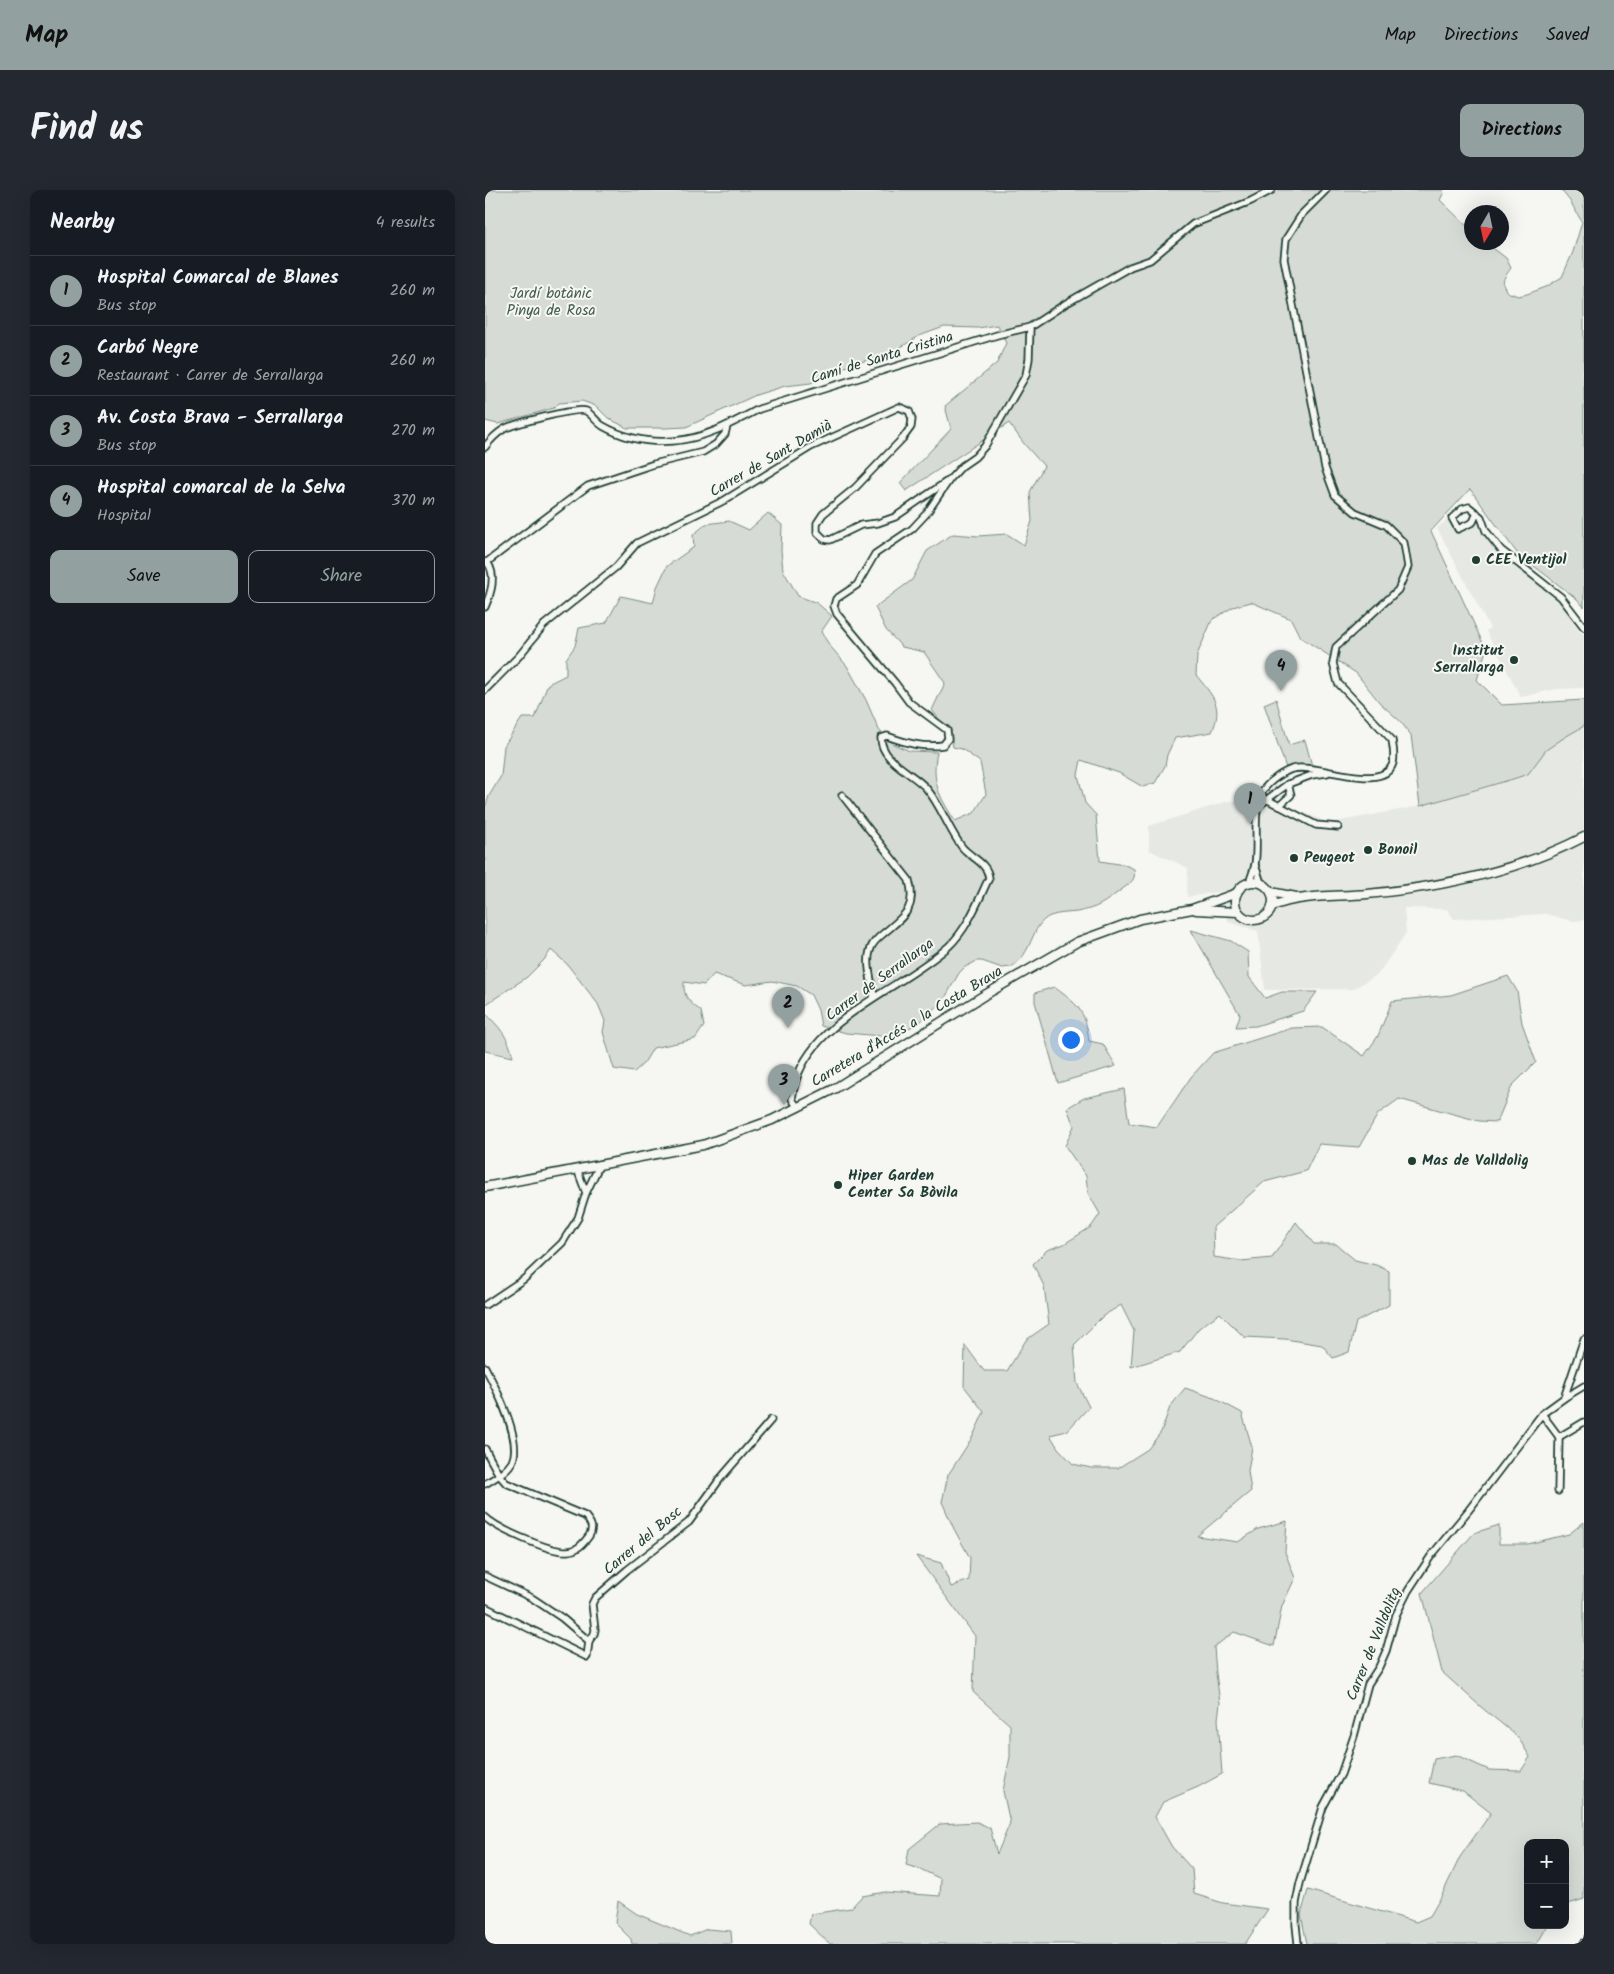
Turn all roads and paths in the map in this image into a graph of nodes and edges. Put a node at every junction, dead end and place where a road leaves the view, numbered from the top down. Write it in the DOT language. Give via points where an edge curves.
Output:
graph roads {
  1 [pos="1273,190"];
  2 [pos="1326,190"];
  3 [pos="1030,327"];
  4 [pos="727,426"];
  5 [pos="485,447"];
  6 [pos="949,479"];
  7 [pos="1477,513"];
  8 [pos="486,562"];
  9 [pos="485,607"];
  10 [pos="1584,627"];
  11 [pos="485,690"];
  12 [pos="1330,772"];
  13 [pos="1288,784"];
  14 [pos="1265,788"];
  15 [pos="842,795"];
  16 [pos="1268,800"];
  17 [pos="1258,806"];
  18 [pos="1279,806"];
  19 [pos="1338,827"];
  20 [pos="1584,837"];
  21 [pos="1255,865"];
  22 [pos="1249,882"];
  23 [pos="1261,883"];
  24 [pos="1271,892"];
  25 [pos="1237,893"];
  26 [pos="1300,898"];
  27 [pos="1272,906"];
  28 [pos="1192,909"];
  29 [pos="1238,912"];
  30 [pos="874,997"];
  31 [pos="798,1108"];
  32 [pos="600,1164"];
  33 [pos="577,1169"];
  34 [pos="485,1187"];
  35 [pos="586,1193"];
  36 [pos="485,1305"];
  37 [pos="1584,1339"];
  38 [pos="485,1367"];
  39 [pos="1584,1386"];
  40 [pos="1563,1398"];
  41 [pos="1542,1414"];
  42 [pos="771,1420"];
  43 [pos="1584,1422"];
  44 [pos="1559,1437"];
  45 [pos="485,1449"];
  46 [pos="499,1475"];
  47 [pos="485,1484"];
  48 [pos="1558,1491"];
  49 [pos="485,1517"];
  50 [pos="485,1576"];
  51 [pos="485,1607"];
  52 [pos="589,1640"];
  53 [pos="1298,1944"];
  1 -- 3 [label="street, Camí de Santa Cristina" via="1193,224 1151,260 1130,267"];
  2 -- 12 [label="street" via="1302,214 1286,239 1285,259 1325,468 1335,495 1355,512 1387,524 1404,543 1408,567 1398,590 1336,647 1333,662 1337,683 1392,740 1393,764 1379,776"];
  3 -- 4 [label="street, Camí de Santa Cristina" via="759,409"];
  3 -- 6 [label="street, Carrer de Serrallarga" via="1026,375 985,446"];
  4 -- 5 [label="street, Camí de Santa Cristina" via="680,440 648,440 624,436 579,409 507,427"];
  4 -- 8 [label="street" via="725,434 703,452 588,486"];
  6 -- 11 [label="street, Carrer de Sant Damià" via="895,517 861,525 830,540 824,539 817,532 817,523 823,514 855,488 903,438 913,419 909,411 899,407 811,447 723,501 637,543 616,567 545,625"];
  6 -- 30 [label="street, Carrer de Serrallarga" via="926,514 911,529 875,554 857,585 836,599 834,606 837,614 909,702 947,730 948,740 943,745 908,744 887,736 881,738 881,744 890,758 926,788 963,848 981,862 989,878 963,931 949,946 921,970"];
  7 -- 10 [label="street" via="1501,550 1561,597"];
  8 -- 9 [label="street" via="492,568 492,577 491,593"];
  12 -- 13 [label="street"];
  12 -- 14 [label="street" via="1293,769"];
  13 -- 16 [label="street"];
  13 -- 18 [label="street" via="1291,795"];
  14 -- 16 [label="street"];
  14 -- 17 [label="street"];
  15 -- 30 [label="street" via="909,880 913,892 912,905 907,912 871,948 869,963"];
  16 -- 17 [label="street"];
  16 -- 18 [label="street"];
  17 -- 21 [label="street"];
  18 -- 19 [label="street" via="1316,825"];
  20 -- 26 [label="main road" via="1526,863 1485,875 1432,886"];
  21 -- 22 [label="street"];
  21 -- 23 [label="street"];
  22 -- 23 [label="main road"];
  22 -- 25 [label="main road"];
  23 -- 24 [label="main road"];
  24 -- 26 [label="main road"];
  24 -- 27 [label="main road"];
  25 -- 28 [label="main road, Carretera d'Accés a la Costa Brava"];
  25 -- 29 [label="main road"];
  26 -- 27 [label="main road"];
  27 -- 29 [label="main road" via="1266,916 1256,920"];
  28 -- 29 [label="main road, Carretera d'Accés a la Costa Brava"];
  28 -- 31 [label="main road, Carretera d'Accés a la Costa Brava" via="1140,919 1077,942"];
  30 -- 31 [label="street, Carrer de Serrallarga" via="833,1028 808,1056 796,1080 792,1099"];
  31 -- 32 [label="main road, Carretera d'Accés a la Costa Brava" via="703,1145"];
  32 -- 33 [label="main road, Carretera d'Accés a la Costa Brava"];
  32 -- 35 [label="street"];
  33 -- 34 [label="main road, Carretera d'Accés a la Costa Brava"];
  33 -- 35 [label="street"];
  35 -- 36 [label="street" via="578,1218 562,1243 524,1279"];
  37 -- 40 [label="street"];
  38 -- 46 [label="street" via="504,1406 512,1437 514,1456"];
  39 -- 40 [label="street, Carrer de Valldolitg"];
  40 -- 41 [label="street, Carrer de Valldolitg"];
  41 -- 44 [label="street"];
  41 -- 53 [label="street, Carrer de Valldolitg" via="1431,1556 1396,1615 1386,1651 1368,1684 1341,1774 1323,1807 1300,1882 1295,1924"];
  42 -- 52 [label="street, Carrer del Bosc" via="720,1479 689,1522 595,1598 592,1604 595,1630"];
  43 -- 44 [label="street"];
  44 -- 48 [label="street"];
  45 -- 46 [label="street"];
  46 -- 47 [label="street"];
  46 -- 49 [label="street" via="506,1483 585,1516 591,1523 592,1532 582,1546 569,1552 520,1537"];
  50 -- 52 [label="street" via="531,1598"];
  51 -- 52 [label="street" via="587,1657"];
}
